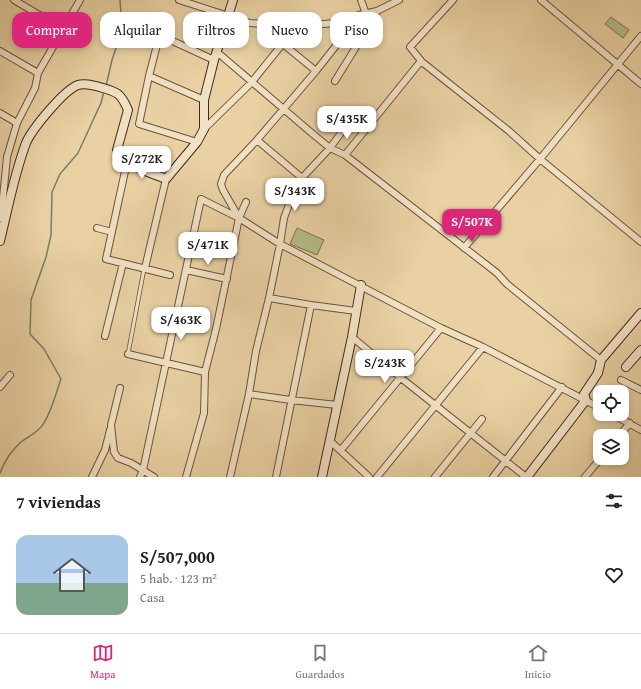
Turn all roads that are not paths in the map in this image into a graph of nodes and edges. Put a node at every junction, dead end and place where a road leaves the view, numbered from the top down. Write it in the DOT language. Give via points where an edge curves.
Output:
graph roads {
  1 [pos="14,0"];
  2 [pos="80,0"];
  3 [pos="179,0"];
  4 [pos="233,0"];
  5 [pos="361,0"];
  6 [pos="399,0"];
  7 [pos="454,0"];
  8 [pos="541,0"];
  9 [pos="377,11"];
  10 [pos="34,12"];
  11 [pos="73,12"];
  12 [pos="216,12"];
  13 [pos="229,12"];
  14 [pos="365,12"];
  15 [pos="373,12"];
  16 [pos="641,36"];
  17 [pos="52,48"];
  18 [pos="218,48"];
  19 [pos="280,48"];
  20 [pos="288,48"];
  21 [pos="334,48"];
  22 [pos="0,51"];
  23 [pos="216,56"];
  24 [pos="421,61"];
  25 [pos="617,65"];
  26 [pos="316,71"];
  27 [pos="38,73"];
  28 [pos="149,76"];
  29 [pos="335,82"];
  30 [pos="251,83"];
  31 [pos="641,84"];
  32 [pos="204,100"];
  33 [pos="283,109"];
  34 [pos="0,113"];
  35 [pos="349,122"];
  36 [pos="17,123"];
  37 [pos="204,129"];
  38 [pos="257,140"];
  39 [pos="197,142"];
  40 [pos="330,148"];
  41 [pos="345,155"];
  42 [pos="540,159"];
  43 [pos="128,162"];
  44 [pos="302,178"];
  45 [pos="166,179"];
  46 [pos="246,202"];
  47 [pos="239,218"];
  48 [pos="5,221"];
  49 [pos="97,228"];
  50 [pos="112,232"];
  51 [pos="0,241"];
  52 [pos="641,242"];
  53 [pos="280,244"];
  54 [pos="464,248"];
  55 [pos="123,264"];
  56 [pos="144,268"];
  57 [pos="186,270"];
  58 [pos="170,275"];
  59 [pos="227,279"];
  60 [pos="360,285"];
  61 [pos="269,298"];
  62 [pos="311,305"];
  63 [pos="356,311"];
  64 [pos="641,313"];
  65 [pos="441,328"];
  66 [pos="105,336"];
  67 [pos="352,337"];
  68 [pos="483,348"];
  69 [pos="641,350"];
  70 [pos="128,354"];
  71 [pos="601,360"];
  72 [pos="167,362"];
  73 [pos="626,367"];
  74 [pos="205,372"];
  75 [pos="10,375"];
  76 [pos="401,378"];
  77 [pos="621,380"];
  78 [pos="0,387"];
  79 [pos="562,387"];
  80 [pos="120,388"];
  81 [pos="641,390"];
  82 [pos="249,394"];
  83 [pos="291,400"];
  84 [pos="586,400"];
  85 [pos="593,404"];
  86 [pos="337,405"];
  87 [pos="435,405"];
  88 [pos="482,419"];
  89 [pos="626,421"];
  90 [pos="630,423"];
  91 [pos="111,425"];
  92 [pos="625,429"];
  93 [pos="641,430"];
  94 [pos="471,434"];
  95 [pos="329,440"];
  96 [pos="341,450"];
  97 [pos="505,462"];
  98 [pos="595,465"];
  99 [pos="143,470"];
  100 [pos="92,477"];
  101 [pos="140,477"];
  102 [pos="154,477"];
  103 [pos="186,477"];
  104 [pos="230,477"];
  105 [pos="276,477"];
  106 [pos="322,477"];
  107 [pos="369,477"];
  108 [pos="377,477"];
  109 [pos="435,477"];
  110 [pos="493,477"];
  111 [pos="527,477"];
  112 [pos="585,477"];
  1 -- 10 [label="street"];
  2 -- 11 [label="street"];
  3 -- 12 [label="street"];
  4 -- 13 [label="street"];
  5 -- 14 [label="street"];
  6 -- 9 [label="street"];
  7 -- 24 [label="street" via="410,47"];
  8 -- 25 [label="street"];
  9 -- 15 [label="street"];
  9 -- 29 [label="street"];
  16 -- 25 [label="street"];
  17 -- 27 [label="street"];
  18 -- 23 [label="street"];
  19 -- 30 [label="street"];
  20 -- 26 [label="street"];
  21 -- 26 [label="street"];
  22 -- 27 [label="street"];
  23 -- 28 [label="street" via="166,38 157,45"];
  23 -- 30 [label="street"];
  23 -- 32 [label="street"];
  24 -- 41 [label="street"];
  24 -- 42 [label="street"];
  25 -- 31 [label="street"];
  25 -- 42 [label="street"];
  26 -- 33 [label="street"];
  27 -- 36 [label="street" via="35,88"];
  28 -- 32 [label="street"];
  28 -- 39 [label="street" via="139,124"];
  30 -- 33 [label="street"];
  30 -- 37 [label="street"];
  32 -- 37 [label="street"];
  33 -- 38 [label="street"];
  33 -- 40 [label="street"];
  34 -- 36 [label="street"];
  35 -- 40 [label="street"];
  36 -- 48 [label="street" via="6,157 1,218"];
  37 -- 39 [label="street"];
  38 -- 44 [label="street"];
  38 -- 47 [label="street" via="224,175 221,184"];
  39 -- 45 [label="street"];
  40 -- 41 [label="street"];
  40 -- 44 [label="street"];
  41 -- 54 [label="street"];
  42 -- 52 [label="street"];
  42 -- 54 [label="street"];
  43 -- 45 [label="street"];
  43 -- 48 [label="street" via="117,150 128,110 122,97 113,91 79,84 66,92 47,112 27,141"];
  43 -- 50 [label="street"];
  44 -- 53 [label="street" via="284,218"];
  45 -- 56 [label="street"];
  46 -- 47 [label="street"];
  47 -- 53 [label="street"];
  47 -- 57 [label="street" via="201,198"];
  47 -- 59 [label="street"];
  48 -- 51 [label="street"];
  49 -- 50 [label="street"];
  50 -- 55 [label="street" via="106,259"];
  53 -- 60 [label="street"];
  53 -- 61 [label="street"];
  54 -- 71 [label="street"];
  55 -- 56 [label="street"];
  55 -- 66 [label="street"];
  56 -- 58 [label="street"];
  56 -- 70 [label="lane"];
  57 -- 59 [label="street"];
  57 -- 72 [label="street"];
  59 -- 74 [label="street"];
  60 -- 63 [label="street"];
  60 -- 65 [label="street"];
  61 -- 62 [label="street"];
  61 -- 82 [label="street"];
  62 -- 63 [label="street"];
  62 -- 83 [label="street"];
  63 -- 67 [label="street"];
  64 -- 71 [label="street"];
  65 -- 68 [label="street"];
  65 -- 76 [label="street"];
  67 -- 76 [label="street"];
  67 -- 86 [label="street"];
  68 -- 79 [label="street"];
  68 -- 87 [label="street"];
  69 -- 73 [label="street"];
  70 -- 72 [label="street"];
  71 -- 84 [label="street" via="598,373 584,394"];
  72 -- 74 [label="street"];
  72 -- 99 [label="street"];
  74 -- 103 [label="street" via="204,413"];
  75 -- 78 [label="street"];
  76 -- 87 [label="street"];
  76 -- 96 [label="street"];
  77 -- 81 [label="street"];
  79 -- 84 [label="street"];
  79 -- 97 [label="street"];
  80 -- 91 [label="street"];
  82 -- 83 [label="street"];
  82 -- 104 [label="street"];
  83 -- 86 [label="street"];
  83 -- 105 [label="street"];
  84 -- 85 [label="street"];
  84 -- 111 [label="street"];
  86 -- 95 [label="street"];
  87 -- 94 [label="street"];
  87 -- 108 [label="street"];
  88 -- 94 [label="street"];
  89 -- 90 [label="street"];
  90 -- 92 [label="street"];
  90 -- 93 [label="street"];
  91 -- 99 [label="street" via="114,452 118,458"];
  91 -- 100 [label="street" via="105,450"];
  94 -- 97 [label="street"];
  94 -- 109 [label="street"];
  95 -- 96 [label="street"];
  95 -- 106 [label="street"];
  96 -- 107 [label="street"];
  97 -- 110 [label="street"];
  97 -- 111 [label="street"];
  98 -- 112 [label="street"];
  99 -- 101 [label="street"];
  99 -- 102 [label="street"];
}
